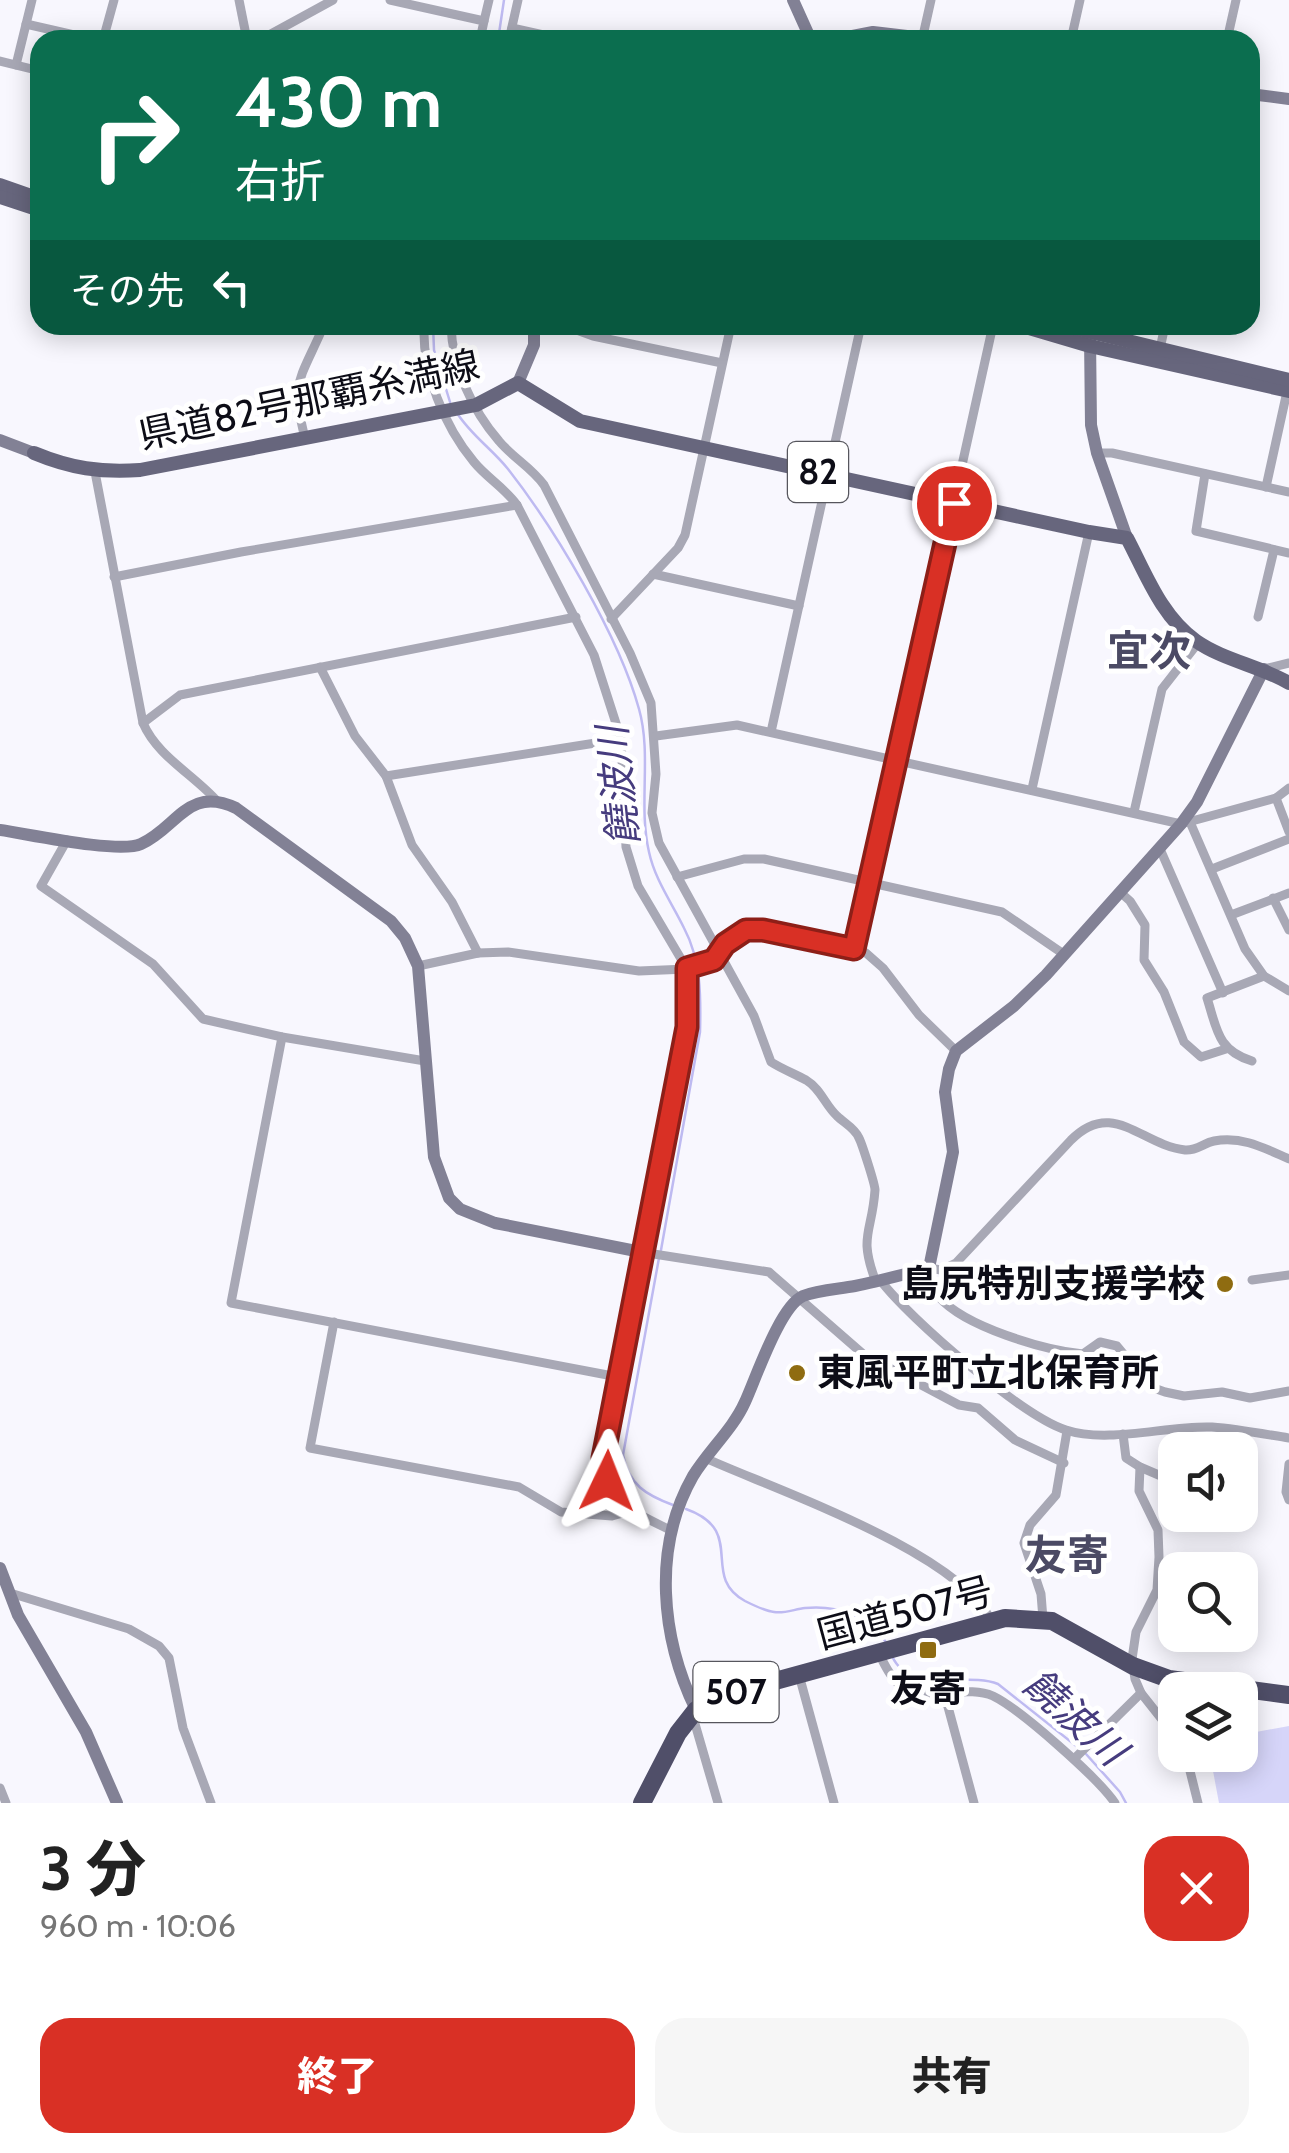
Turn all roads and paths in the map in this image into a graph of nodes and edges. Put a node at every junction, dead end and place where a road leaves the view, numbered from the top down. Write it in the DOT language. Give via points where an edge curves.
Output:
graph roads {
  1 [pos="32,0"];
  2 [pos="113,0"];
  3 [pos="238,0"];
  4 [pos="333,0"];
  5 [pos="390,0"];
  6 [pos="489,0"];
  7 [pos="518,0"];
  8 [pos="793,0"];
  9 [pos="931,0"];
  10 [pos="1080,0"];
  11 [pos="1236,0"];
  12 [pos="484,21"];
  13 [pos="26,24"];
  14 [pos="512,28"];
  15 [pos="54,30"];
  16 [pos="103,30"];
  17 [pos="246,30"];
  18 [pos="279,30"];
  19 [pos="482,30"];
  20 [pos="521,30"];
  21 [pos="806,30"];
  22 [pos="924,30"];
  23 [pos="1073,30"];
  24 [pos="1229,30"];
  25 [pos="0,62"];
  26 [pos="16,65"];
  27 [pos="30,68"];
  28 [pos="1260,95"];
  29 [pos="1289,99"];
  30 [pos="6,194"];
  31 [pos="30,205"];
  32 [pos="320,335"];
  33 [pos="425,335"];
  34 [pos="452,335"];
  35 [pos="533,335"];
  36 [pos="594,335"];
  37 [pos="728,335"];
  38 [pos="859,335"];
  39 [pos="992,335"];
  40 [pos="1090,335"];
  41 [pos="1164,335"];
  42 [pos="1160,349"];
  43 [pos="722,363"];
  44 [pos="518,384"];
  45 [pos="1288,387"];
  46 [pos="471,406"];
  47 [pos="447,411"];
  48 [pos="1278,426"];
  49 [pos="1289,429"];
  50 [pos="305,438"];
  51 [pos="0,440"];
  52 [pos="703,448"];
  53 [pos="1097,453"];
  54 [pos="34,454"];
  55 [pos="95,472"];
  56 [pos="828,474"];
  57 [pos="1206,474"];
  58 [pos="1266,487"];
  59 [pos="1289,492"];
  60 [pos="954,503"];
  61 [pos="518,506"];
  62 [pos="1088,532"];
  63 [pos="1127,538"];
  64 [pos="1274,550"];
  65 [pos="1289,553"];
  66 [pos="653,574"];
  67 [pos="114,578"];
  68 [pos="798,606"];
  69 [pos="576,617"];
  70 [pos="1258,618"];
  71 [pos="611,619"];
  72 [pos="1198,643"];
  73 [pos="1289,663"];
  74 [pos="320,667"];
  75 [pos="1264,668"];
  76 [pos="1289,683"];
  77 [pos="143,724"];
  78 [pos="771,732"];
  79 [pos="656,736"];
  80 [pos="621,739"];
  81 [pos="896,760"];
  82 [pos="386,776"];
  83 [pos="1289,788"];
  84 [pos="1032,789"];
  85 [pos="1276,798"];
  86 [pos="217,801"];
  87 [pos="1134,812"];
  88 [pos="1186,823"];
  89 [pos="0,830"];
  90 [pos="1289,836"];
  91 [pos="67,840"];
  92 [pos="1160,849"];
  93 [pos="1212,869"];
  94 [pos="677,877"];
  95 [pos="869,884"];
  96 [pos="1121,893"];
  97 [pos="1289,893"];
  98 [pos="1274,898"];
  99 [pos="1232,915"];
  100 [pos="1289,930"];
  101 [pos="854,949"];
  102 [pos="478,954"];
  103 [pos="1065,954"];
  104 [pos="717,956"];
  105 [pos="418,966"];
  106 [pos="690,968"];
  107 [pos="1264,976"];
  108 [pos="1289,990"];
  109 [pos="1224,993"];
  110 [pos="282,1036"];
  111 [pos="1226,1049"];
  112 [pos="956,1051"];
  113 [pos="425,1061"];
  114 [pos="1252,1061"];
  115 [pos="1289,1160"];
  116 [pos="644,1252"];
  117 [pos="929,1268"];
  118 [pos="1289,1275"];
  119 [pos="1252,1280"];
  120 [pos="878,1281"];
  121 [pos="800,1296"];
  122 [pos="334,1322"];
  123 [pos="618,1377"];
  124 [pos="1289,1391"];
  125 [pos="1067,1430"];
  126 [pos="1240,1431"];
  127 [pos="1124,1434"];
  128 [pos="1289,1438"];
  129 [pos="704,1458"];
  130 [pos="1064,1462"];
  131 [pos="1289,1464"];
  132 [pos="1140,1467"];
  133 [pos="1158,1475"];
  134 [pos="1289,1500"];
  135 [pos="630,1511"];
  136 [pos="672,1524"];
  137 [pos="0,1568"];
  138 [pos="10,1593"];
  139 [pos="1042,1619"];
  140 [pos="991,1620"];
  141 [pos="886,1650"];
  142 [pos="1133,1666"];
  143 [pos="799,1674"];
  144 [pos="944,1692"];
  145 [pos="1141,1693"];
  146 [pos="1289,1695"];
  147 [pos="694,1712"];
  148 [pos="1158,1714"];
  149 [pos="1076,1758"];
  150 [pos="1190,1772"];
  151 [pos="0,1788"];
  152 [pos="6,1803"];
  153 [pos="116,1803"];
  154 [pos="211,1803"];
  155 [pos="642,1803"];
  156 [pos="718,1803"];
  157 [pos="834,1803"];
  158 [pos="974,1803"];
  159 [pos="1116,1803"];
  160 [pos="1198,1803"];
  1 -- 13 [label="street"];
  2 -- 16 [label="street"];
  3 -- 17 [label="street"];
  4 -- 18 [label="street"];
  5 -- 12 [label="street"];
  6 -- 12 [label="street"];
  7 -- 14 [label="street"];
  8 -- 21 [label="street"];
  9 -- 22 [label="street"];
  10 -- 23 [label="street"];
  11 -- 24 [label="street"];
  12 -- 19 [label="street"];
  13 -- 15 [label="street"];
  13 -- 26 [label="street"];
  14 -- 20 [label="street"];
  25 -- 26 [label="street"];
  26 -- 27 [label="street"];
  28 -- 29 [label="street"];
  30 -- 31 [label="main road"];
  32 -- 50 [label="street" via="296,388"];
  33 -- 47 [label="street" via="426,360"];
  34 -- 46 [label="street"];
  35 -- 44 [label="street"];
  36 -- 43 [label="street"];
  37 -- 43 [label="street"];
  38 -- 56 [label="street"];
  39 -- 60 [label="street"];
  40 -- 42 [label="main road"];
  40 -- 45 [label="main road"];
  40 -- 53 [label="street"];
  41 -- 42 [label="street"];
  42 -- 45 [label="main road"];
  43 -- 52 [label="street"];
  44 -- 46 [label="main road, 県道82号那覇糸満線"];
  44 -- 52 [label="main road, 県道82号那覇糸満線 / 82" via="580,420"];
  45 -- 48 [label="street"];
  46 -- 47 [label="main road, 県道82号那覇糸満線"];
  46 -- 71 [label="street" via="544,485"];
  47 -- 50 [label="main road, 県道82号那覇糸満線"];
  47 -- 61 [label="street" via="471,459"];
  48 -- 49 [label="street"];
  48 -- 58 [label="street"];
  50 -- 55 [label="main road, 県道82号那覇糸満線" via="140,470"];
  51 -- 54 [label="street"];
  52 -- 56 [label="main road, 県道82号那覇糸満線 / 82"];
  52 -- 66 [label="street" via="685,535"];
  53 -- 57 [label="street"];
  53 -- 63 [label="street"];
  54 -- 55 [label="main road, 県道82号那覇糸満線"];
  55 -- 67 [label="street"];
  56 -- 60 [label="main road, 県道82号那覇糸満線 / 82"];
  56 -- 68 [label="street"];
  57 -- 58 [label="street"];
  57 -- 64 [label="street" via="1196,531"];
  58 -- 59 [label="street"];
  60 -- 62 [label="main road, 県道82号那覇糸満線 / 82"];
  60 -- 81 [label="street"];
  61 -- 67 [label="street"];
  61 -- 69 [label="street"];
  62 -- 63 [label="main road, 県道82号那覇糸満線 / 82"];
  62 -- 84 [label="street"];
  63 -- 72 [label="main road" via="1169,617"];
  64 -- 65 [label="street"];
  64 -- 70 [label="street"];
  66 -- 68 [label="street"];
  66 -- 71 [label="street"];
  67 -- 77 [label="street"];
  68 -- 78 [label="street"];
  69 -- 74 [label="street"];
  69 -- 80 [label="street"];
  71 -- 79 [label="street" via="652,703"];
  72 -- 75 [label="main road"];
  72 -- 87 [label="street" via="1162,688"];
  73 -- 75 [label="street"];
  74 -- 77 [label="street" via="180,695"];
  74 -- 82 [label="street" via="355,736"];
  75 -- 76 [label="main road"];
  75 -- 88 [label="street"];
  77 -- 86 [label="street" via="158,748"];
  78 -- 79 [label="street" via="737,724"];
  78 -- 81 [label="street"];
  79 -- 94 [label="street" via="652,813"];
  80 -- 82 [label="street"];
  80 -- 106 [label="street" via="626,847 638,886"];
  81 -- 84 [label="street"];
  81 -- 95 [label="street"];
  82 -- 102 [label="street" via="412,845"];
  83 -- 85 [label="street"];
  84 -- 87 [label="street"];
  85 -- 88 [label="street"];
  85 -- 90 [label="street"];
  86 -- 91 [label="street" via="190,806 138,846"];
  86 -- 105 [label="street" via="236,808 391,921"];
  87 -- 88 [label="street"];
  88 -- 92 [label="street"];
  88 -- 93 [label="street"];
  89 -- 91 [label="street"];
  90 -- 93 [label="street"];
  91 -- 110 [label="street" via="41,886 154,964 204,1019"];
  92 -- 96 [label="street"];
  92 -- 109 [label="street"];
  93 -- 99 [label="street"];
  94 -- 95 [label="street" via="755,859"];
  94 -- 104 [label="street"];
  95 -- 101 [label="street"];
  95 -- 103 [label="street" via="1002,912"];
  96 -- 103 [label="street"];
  96 -- 111 [label="street" via="1144,924 1144,960 1184,1042 1201,1058"];
  97 -- 98 [label="street"];
  98 -- 99 [label="street"];
  98 -- 100 [label="street"];
  99 -- 107 [label="street"];
  101 -- 104 [label="street" via="746,930"];
  101 -- 112 [label="street" via="874,958"];
  102 -- 105 [label="street"];
  102 -- 106 [label="street" via="508,952 640,971"];
  103 -- 112 [label="street"];
  104 -- 106 [label="street"];
  104 -- 120 [label="street" via="754,1016 771,1062 806,1080 860,1138 875,1189 866,1257"];
  105 -- 113 [label="street"];
  106 -- 116 [label="street" via="687,1027"];
  107 -- 108 [label="street"];
  107 -- 109 [label="street"];
  109 -- 111 [label="street" via="1206,998"];
  110 -- 113 [label="street"];
  110 -- 122 [label="street" via="232,1302"];
  111 -- 114 [label="street"];
  112 -- 117 [label="street" via="945,1092 953,1152"];
  113 -- 116 [label="street" via="434,1157 460,1209 495,1223"];
  115 -- 117 [label="street" via="1248,1140 1186,1150 1129,1125 1094,1123 956,1264"];
  116 -- 121 [label="street" via="769,1272"];
  116 -- 123 [label="street"];
  117 -- 120 [label="street"];
  117 -- 124 [label="street" via="937,1295 982,1326 1058,1351 1083,1354 1100,1342 1117,1346 1151,1386 1165,1392 1250,1398"];
  118 -- 119 [label="street"];
  120 -- 121 [label="street"];
  120 -- 125 [label="street" via="988,1378"];
  121 -- 129 [label="street" via="772,1340 740,1414"];
  121 -- 130 [label="street" via="862,1354 959,1405 978,1408 1014,1440"];
  122 -- 123 [label="street"];
  122 -- 135 [label="street" via="310,1448 519,1487 561,1512"];
  123 -- 135 [label="street" via="603,1458 607,1481"];
  125 -- 127 [label="street"];
  125 -- 130 [label="street"];
  126 -- 127 [label="street"];
  126 -- 128 [label="street"];
  127 -- 132 [label="street" via="1126,1458"];
  129 -- 136 [label="street"];
  129 -- 140 [label="street" via="831,1510 938,1568"];
  130 -- 139 [label="street" via="1056,1495 1024,1543"];
  131 -- 134 [label="street"];
  132 -- 133 [label="street"];
  132 -- 142 [label="street" via="1139,1491 1158,1530 1159,1557 1157,1590 1136,1632"];
  135 -- 136 [label="street"];
  136 -- 147 [label="street" via="665,1563 672,1635"];
  137 -- 138 [label="street"];
  138 -- 153 [label="street" via="86,1732"];
  138 -- 154 [label="street" via="129,1628 159,1646 169,1658 182,1728"];
  139 -- 140 [label="highway, 国道507号 / 507"];
  139 -- 142 [label="highway, 国道507号 / 507"];
  140 -- 141 [label="highway, 国道507号 / 507"];
  141 -- 143 [label="highway, 国道507号 / 507"];
  141 -- 144 [label="street" via="901,1686"];
  142 -- 145 [label="street"];
  142 -- 146 [label="highway, 国道507号 / 507" via="1191,1684"];
  143 -- 147 [label="highway, 国道507号 / 507"];
  143 -- 157 [label="street"];
  144 -- 149 [label="street" via="990,1694"];
  144 -- 158 [label="street"];
  145 -- 148 [label="street"];
  145 -- 149 [label="street"];
  147 -- 155 [label="highway, 507"];
  147 -- 156 [label="street"];
  149 -- 159 [label="street"];
  150 -- 160 [label="street"];
  151 -- 152 [label="street"];
}
